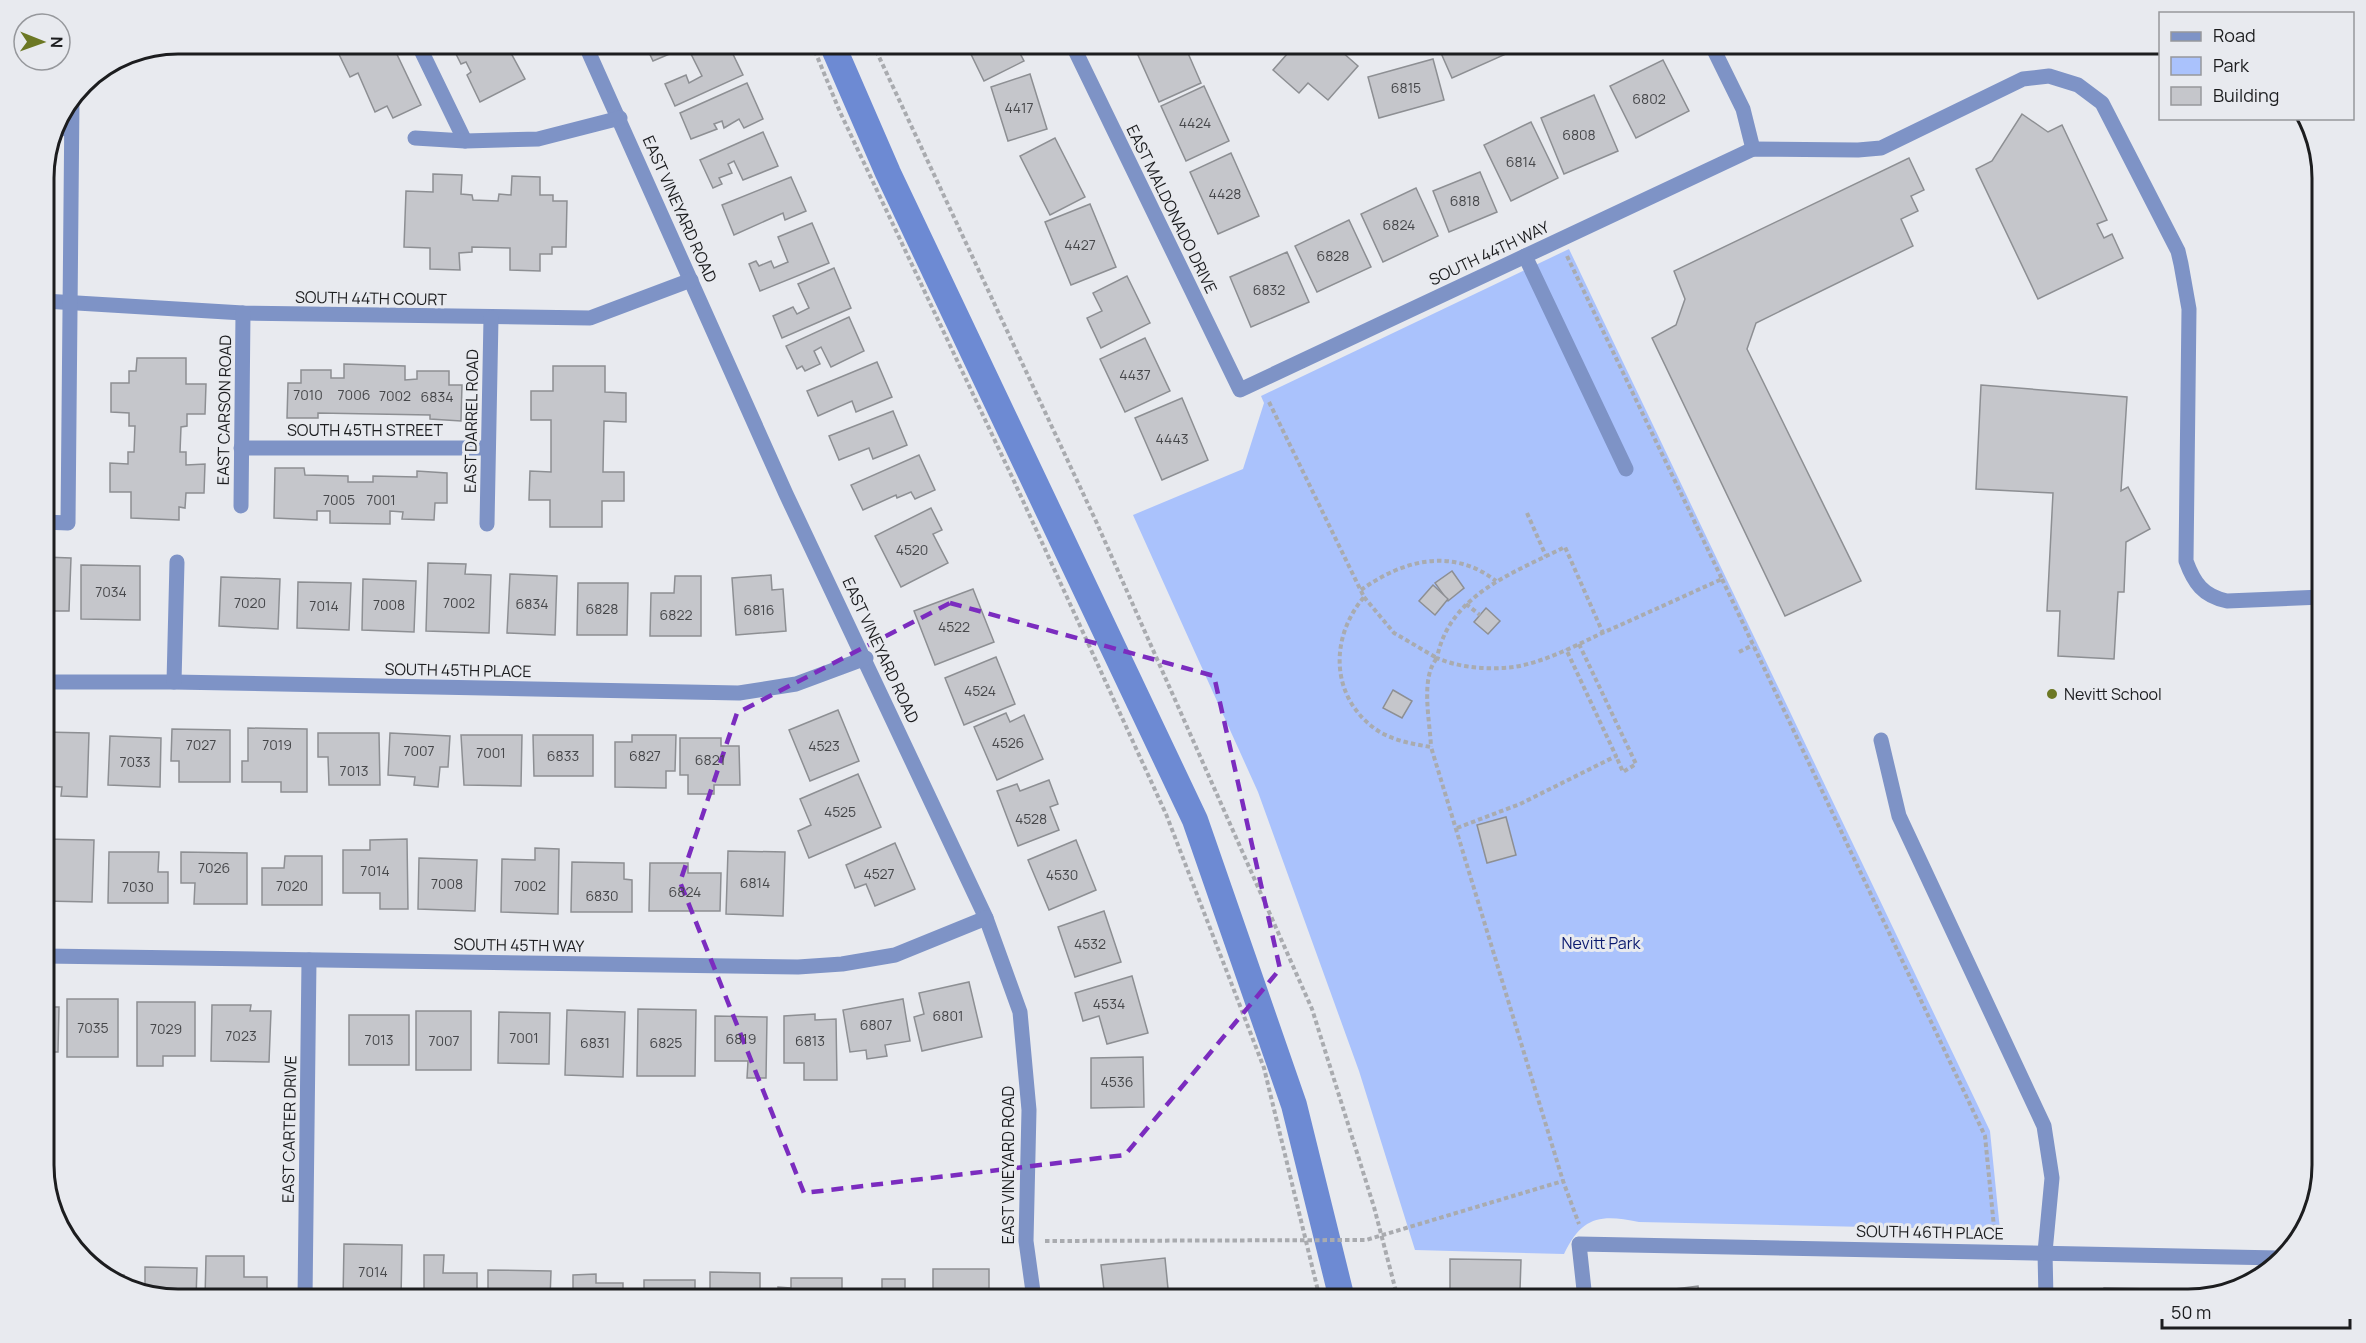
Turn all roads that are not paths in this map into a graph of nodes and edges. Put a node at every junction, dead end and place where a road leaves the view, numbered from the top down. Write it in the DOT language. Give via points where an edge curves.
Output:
graph roads {
  1 [pos="423,54"];
  2 [pos="590,54"];
  3 [pos="1077,54"];
  4 [pos="1716,54"];
  5 [pos="71,115"];
  6 [pos="620,118"];
  7 [pos="65,129"];
  8 [pos="71,129"];
  9 [pos="415,138"];
  10 [pos="465,141"];
  11 [pos="1753,148"];
  12 [pos="1525,256"];
  13 [pos="691,280"];
  14 [pos="54,301"];
  15 [pos="70,301"];
  16 [pos="243,313"];
  17 [pos="491,318"];
  18 [pos="1240,390"];
  19 [pos="241,448"];
  20 [pos="488,448"];
  21 [pos="1626,469"];
  22 [pos="241,507"];
  23 [pos="54,522"];
  24 [pos="487,524"];
  25 [pos="177,562"];
  26 [pos="2312,597"];
  27 [pos="866,658"];
  28 [pos="54,682"];
  29 [pos="174,682"];
  30 [pos="1881,740"];
  31 [pos="986,918"];
  32 [pos="54,956"];
  33 [pos="309,960"];
  34 [pos="2045,1252"];
  35 [pos="2270,1258"];
  36 [pos="305,1289"];
  37 [pos="1033,1289"];
  38 [pos="1584,1289"];
  39 [pos="2046,1289"];
  1 -- 10 [label="street"];
  2 -- 6 [label="street, EAST VINEYARD ROAD"];
  3 -- 18 [label="street, EAST MALDONADO DRIVE"];
  4 -- 11 [label="street" via="1743,109"];
  5 -- 8 [label="street"];
  6 -- 10 [label="street" via="538,139"];
  6 -- 13 [label="street, EAST VINEYARD ROAD"];
  7 -- 8 [label="street"];
  8 -- 15 [label="street"];
  9 -- 10 [label="street"];
  11 -- 12 [label="street, SOUTH 44TH WAY"];
  11 -- 26 [label="street" via="1881,148 2023,79 2049,76 2078,85 2102,103 2178,251 2181,264 2189,309 2186,561 2194,581 2215,599 2227,601"];
  12 -- 18 [label="street, SOUTH 44TH WAY"];
  12 -- 21 [label="street"];
  13 -- 17 [label="street, SOUTH 44TH COURT" via="590,318"];
  13 -- 27 [label="street, EAST VINEYARD ROAD" via="786,494"];
  14 -- 15 [label="street, SOUTH 44TH COURT"];
  15 -- 16 [label="street, SOUTH 44TH COURT"];
  15 -- 23 [label="street" via="68,523"];
  16 -- 17 [label="street, SOUTH 44TH COURT"];
  16 -- 19 [label="street, EAST CARSON ROAD"];
  17 -- 20 [label="street, EAST DARREL ROAD"];
  19 -- 20 [label="street, SOUTH 45TH STREET"];
  19 -- 22 [label="street, EAST CARSON ROAD"];
  20 -- 24 [label="street, EAST DARREL ROAD"];
  25 -- 29 [label="street"];
  27 -- 29 [label="street, SOUTH 45TH PLACE" via="796,684 739,693"];
  27 -- 31 [label="street, EAST VINEYARD ROAD"];
  28 -- 29 [label="street, SOUTH 45TH PLACE"];
  30 -- 34 [label="street" via="1899,816 2044,1126 2052,1178"];
  31 -- 33 [label="street, SOUTH 45TH WAY" via="895,955 798,967"];
  31 -- 37 [label="street, EAST VINEYARD ROAD" via="1020,1012 1029,1110 1026,1241"];
  32 -- 33 [label="street, SOUTH 45TH WAY"];
  33 -- 36 [label="street, EAST CARTER DRIVE"];
  34 -- 35 [label="street, SOUTH 46TH PLACE"];
  34 -- 38 [label="street, SOUTH 46TH PLACE" via="1579,1244"];
  34 -- 39 [label="street"];
}
